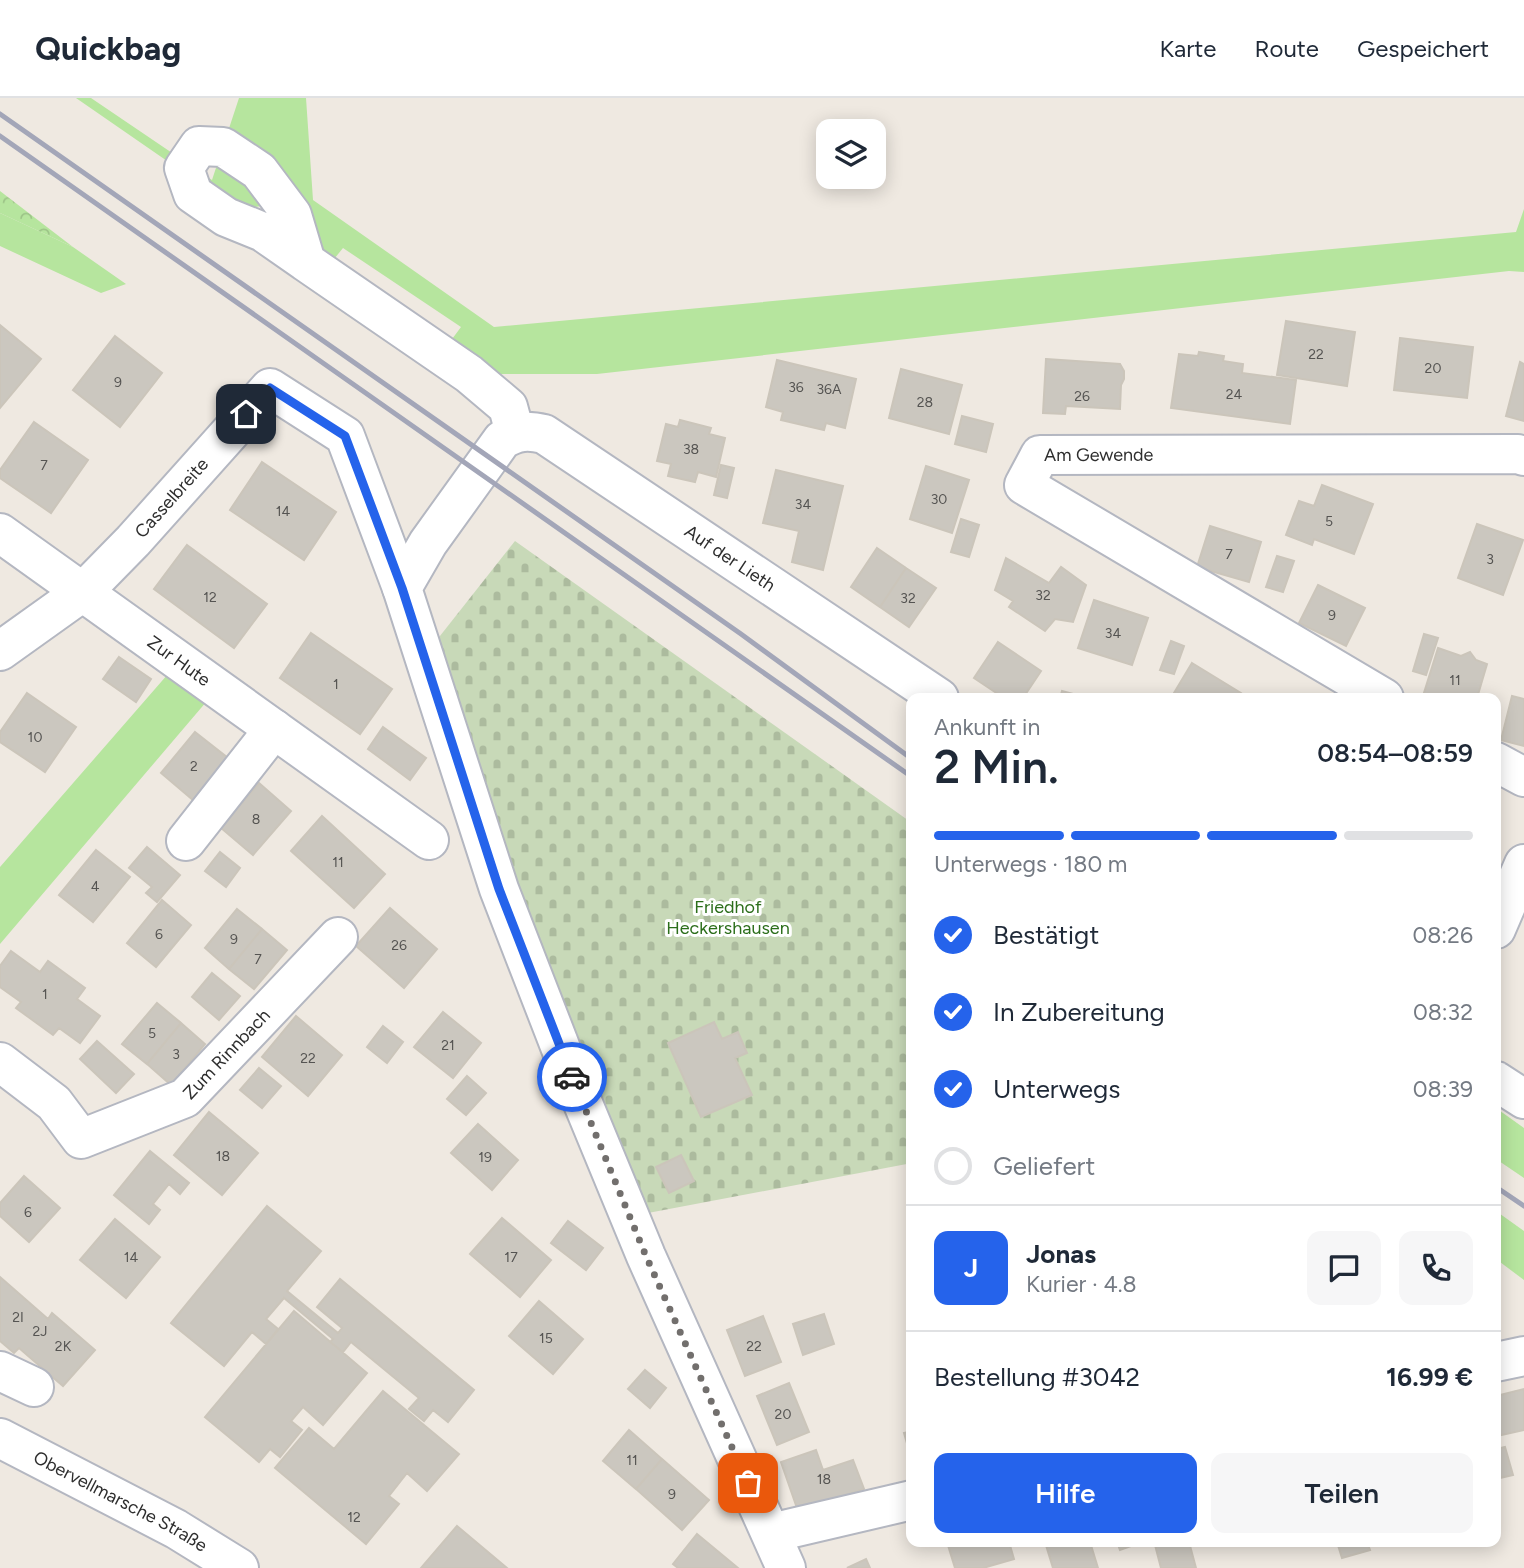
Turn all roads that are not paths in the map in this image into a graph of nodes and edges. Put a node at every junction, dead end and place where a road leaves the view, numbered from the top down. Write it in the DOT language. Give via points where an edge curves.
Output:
graph roads {
  1 [pos="306,262"];
  2 [pos="516,433"];
  3 [pos="1524,456"];
  4 [pos="0,533"];
  5 [pos="402,588"];
  6 [pos="84,591"];
  7 [pos="0,651"];
  8 [pos="932,693"];
  9 [pos="1376,693"];
  10 [pos="274,729"];
  11 [pos="1501,764"];
  12 [pos="1524,777"];
  13 [pos="429,840"];
  14 [pos="186,841"];
  15 [pos="1524,864"];
  16 [pos="1501,917"];
  17 [pos="338,937"];
  18 [pos="0,1062"];
  19 [pos="1501,1085"];
  20 [pos="1524,1099"];
  21 [pos="1524,1356"];
  22 [pos="1501,1361"];
  23 [pos="0,1371"];
  24 [pos="34,1387"];
  25 [pos="0,1438"];
  26 [pos="906,1501"];
  27 [pos="771,1533"];
  28 [pos="239,1568"];
  29 [pos="786,1568"];
  1 -- 2 [label="street" via="469,374 508,408"];
  2 -- 5 [label="street" via="502,440 428,543"];
  2 -- 8 [label="street, Auf der Lieth" via="544,434"];
  3 -- 9 [label="street, Am Gewende" via="1040,455 1024,485"];
  4 -- 6 [label="street, Zur Hute"];
  5 -- 6 [label="street, Casselbreite" via="345,436 270,388"];
  5 -- 27 [label="street" via="499,889 570,1072 646,1256"];
  6 -- 7 [label="street, Casselbreite"];
  6 -- 10 [label="street, Zur Hute"];
  10 -- 13 [label="street, Zur Hute"];
  10 -- 14 [label="street"];
  11 -- 12 [label="street"];
  15 -- 16 [label="street"];
  17 -- 18 [label="street, Zum Rinnbach" via="185,1098 82,1139 54,1103"];
  19 -- 20 [label="street"];
  21 -- 22 [label="street"];
  23 -- 24 [label="street"];
  25 -- 28 [label="street, Obervellmarsche Straße" via="176,1529"];
  26 -- 27 [label="street"];
  27 -- 29 [label="street"];
}
